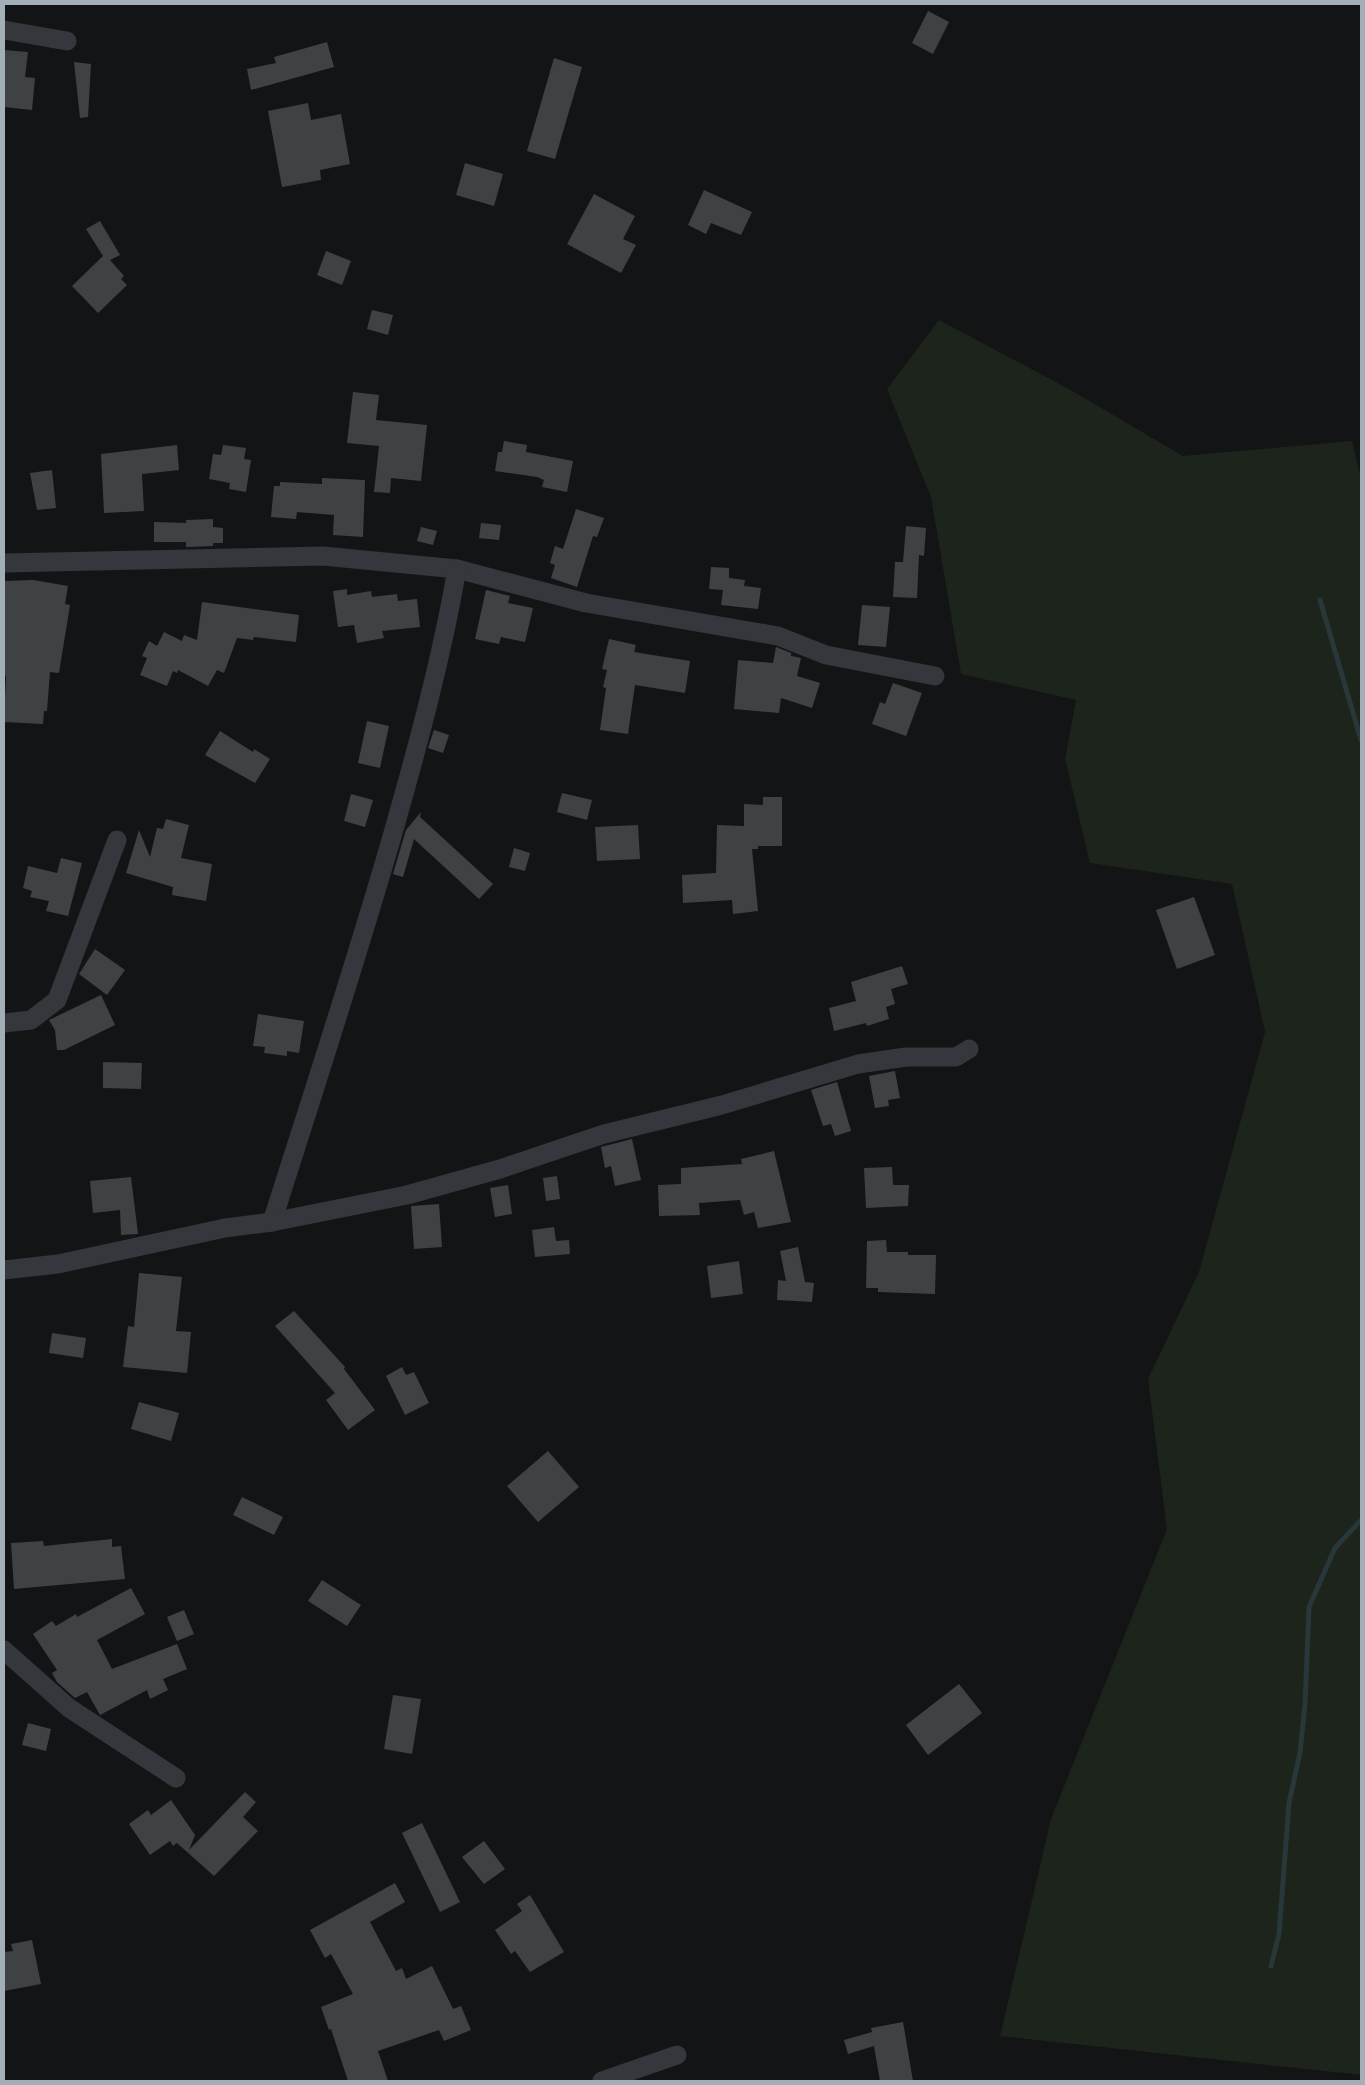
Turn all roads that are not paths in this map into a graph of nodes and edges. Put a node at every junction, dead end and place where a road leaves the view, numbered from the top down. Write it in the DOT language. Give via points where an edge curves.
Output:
graph roads {
  1 [pos="4,30"];
  2 [pos="67,40"];
  3 [pos="4,563"];
  4 [pos="457,569"];
  5 [pos="936,676"];
  6 [pos="117,840"];
  7 [pos="4,1023"];
  8 [pos="970,1049"];
  9 [pos="272,1222"];
  10 [pos="4,1270"];
  11 [pos="4,1650"];
  12 [pos="176,1778"];
  13 [pos="677,2055"];
  14 [pos="602,2081"];
  1 -- 2 [label="street"];
  3 -- 4 [label="street" via="322,556"];
  4 -- 5 [label="street" via="586,603 778,636 826,655"];
  4 -- 9 [label="street" via="448,624 410,772 363,937"];
  6 -- 7 [label="street" via="57,1000 30,1020"];
  8 -- 9 [label="street" via="956,1057 906,1057 858,1064 722,1105 604,1134 500,1169 407,1195"];
  9 -- 10 [label="street" via="225,1228 58,1264"];
  11 -- 12 [label="street" via="69,1708"];
  13 -- 14 [label="street"];
}
